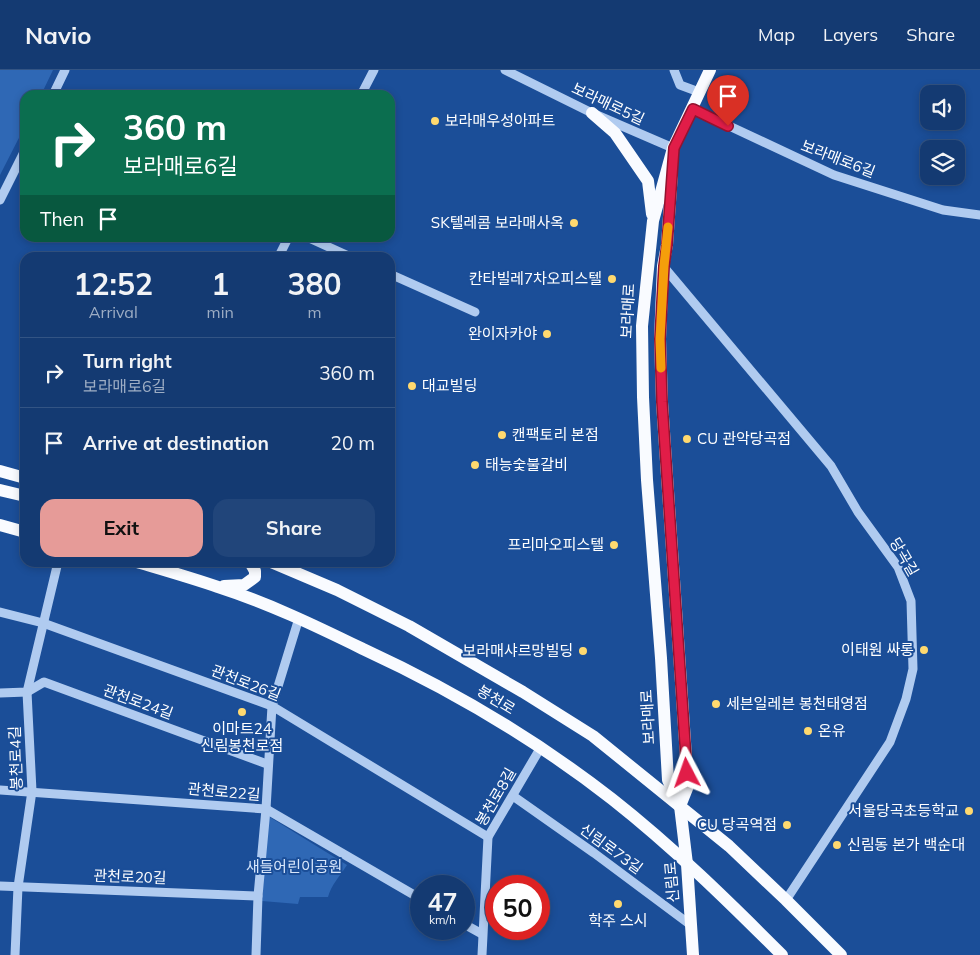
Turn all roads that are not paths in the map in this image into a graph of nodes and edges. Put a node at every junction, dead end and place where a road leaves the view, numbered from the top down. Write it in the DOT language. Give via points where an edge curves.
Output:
graph roads {
  1 [pos="65,70"];
  2 [pos="374,70"];
  3 [pos="504,70"];
  4 [pos="674,70"];
  5 [pos="710,70"];
  6 [pos="55,90"];
  7 [pos="364,90"];
  8 [pos="699,92"];
  9 [pos="693,109"];
  10 [pos="592,113"];
  11 [pos="674,148"];
  12 [pos="20,160"];
  13 [pos="0,200"];
  14 [pos="980,215"];
  15 [pos="653,221"];
  16 [pos="318,242"];
  17 [pos="340,252"];
  18 [pos="664,266"];
  19 [pos="395,276"];
  20 [pos="475,312"];
  21 [pos="0,471"];
  22 [pos="20,477"];
  23 [pos="0,490"];
  24 [pos="20,495"];
  25 [pos="0,525"];
  26 [pos="20,531"];
  27 [pos="57,567"];
  28 [pos="154,567"];
  29 [pos="253,567"];
  30 [pos="283,567"];
  31 [pos="219,587"];
  32 [pos="0,612"];
  33 [pos="299,618"];
  34 [pos="43,623"];
  35 [pos="27,692"];
  36 [pos="0,693"];
  37 [pos="272,706"];
  38 [pos="541,747"];
  39 [pos="267,764"];
  40 [pos="0,790"];
  41 [pos="32,792"];
  42 [pos="513,796"];
  43 [pos="680,806"];
  44 [pos="266,809"];
  45 [pos="488,837"];
  46 [pos="687,864"];
  47 [pos="0,886"];
  48 [pos="18,887"];
  49 [pos="410,893"];
  50 [pos="258,896"];
  51 [pos="786,900"];
  52 [pos="692,926"];
  53 [pos="475,930"];
  54 [pos="482,934"];
  55 [pos="15,955"];
  56 [pos="256,955"];
  57 [pos="482,955"];
  58 [pos="693,955"];
  59 [pos="782,955"];
  60 [pos="841,955"];
  1 -- 6 [label="street"];
  2 -- 7 [label="street"];
  3 -- 10 [label="street, 보라매로5길"];
  4 -- 8 [label="street" via="680,85"];
  5 -- 8 [label="main road, 보라매로"];
  8 -- 9 [label="main road, 보라매로"];
  9 -- 11 [label="main road, 보라매로"];
  9 -- 14 [label="street, 보라매로6길" via="834,175 943,210"];
  10 -- 11 [label="street, 보라매로5길"];
  10 -- 15 [label="main road" via="615,133 648,181"];
  11 -- 15 [label="main road, 보라매로"];
  11 -- 18 [label="main road, 보라매로"];
  12 -- 13 [label="street"];
  15 -- 43 [label="main road, 보라매로" via="642,326 643,397 668,780"];
  16 -- 17 [label="street"];
  18 -- 43 [label="main road, 보라매로" via="660,339 662,402 688,786"];
  18 -- 51 [label="street, 당곡길" via="831,466 858,512 898,567 911,601 913,669 890,742"];
  19 -- 20 [label="street"];
  21 -- 22 [label="main road"];
  23 -- 24 [label="main road"];
  25 -- 26 [label="main road"];
  27 -- 34 [label="street, 봉천로4길"];
  28 -- 31 [label="main road, 봉천로"];
  29 -- 31 [label="main road" via="255,577 251,581 244,585"];
  30 -- 43 [label="main road, 봉천로" via="409,626 523,692 592,736"];
  31 -- 33 [label="main road, 봉천로"];
  32 -- 34 [label="street, 관천로26길"];
  33 -- 37 [label="street"];
  33 -- 38 [label="main road, 봉천로" via="420,675"];
  34 -- 35 [label="street, 봉천로4길"];
  34 -- 37 [label="street, 관천로26길"];
  35 -- 36 [label="street, 관천로24길"];
  35 -- 39 [label="street, 관천로24길" via="44,682"];
  35 -- 41 [label="street, 봉천로4길"];
  37 -- 39 [label="street"];
  37 -- 45 [label="street, 관천로26길"];
  38 -- 42 [label="street, 봉천로8길"];
  38 -- 46 [label="main road, 봉천로" via="613,800"];
  39 -- 44 [label="street"];
  40 -- 41 [label="street, 관천로22길"];
  41 -- 44 [label="street, 관천로22길"];
  41 -- 48 [label="street, 봉천로4길"];
  42 -- 45 [label="street, 봉천로8길"];
  42 -- 52 [label="street, 신림로73길"];
  43 -- 46 [label="main road, 신림로"];
  43 -- 51 [label="main road, 봉천로" via="729,846"];
  44 -- 49 [label="street, 관천로22길"];
  44 -- 50 [label="street"];
  45 -- 54 [label="street, 봉천로8길"];
  46 -- 52 [label="main road, 신림로"];
  46 -- 59 [label="main road, 봉천로"];
  47 -- 48 [label="street, 관천로20길"];
  48 -- 50 [label="street, 관천로20길"];
  48 -- 55 [label="street, 봉천로4길"];
  50 -- 56 [label="street"];
  51 -- 60 [label="main road, 봉천로"];
  52 -- 58 [label="main road, 신림로"];
  53 -- 54 [label="street"];
  54 -- 57 [label="street, 봉천로8길"];
}
